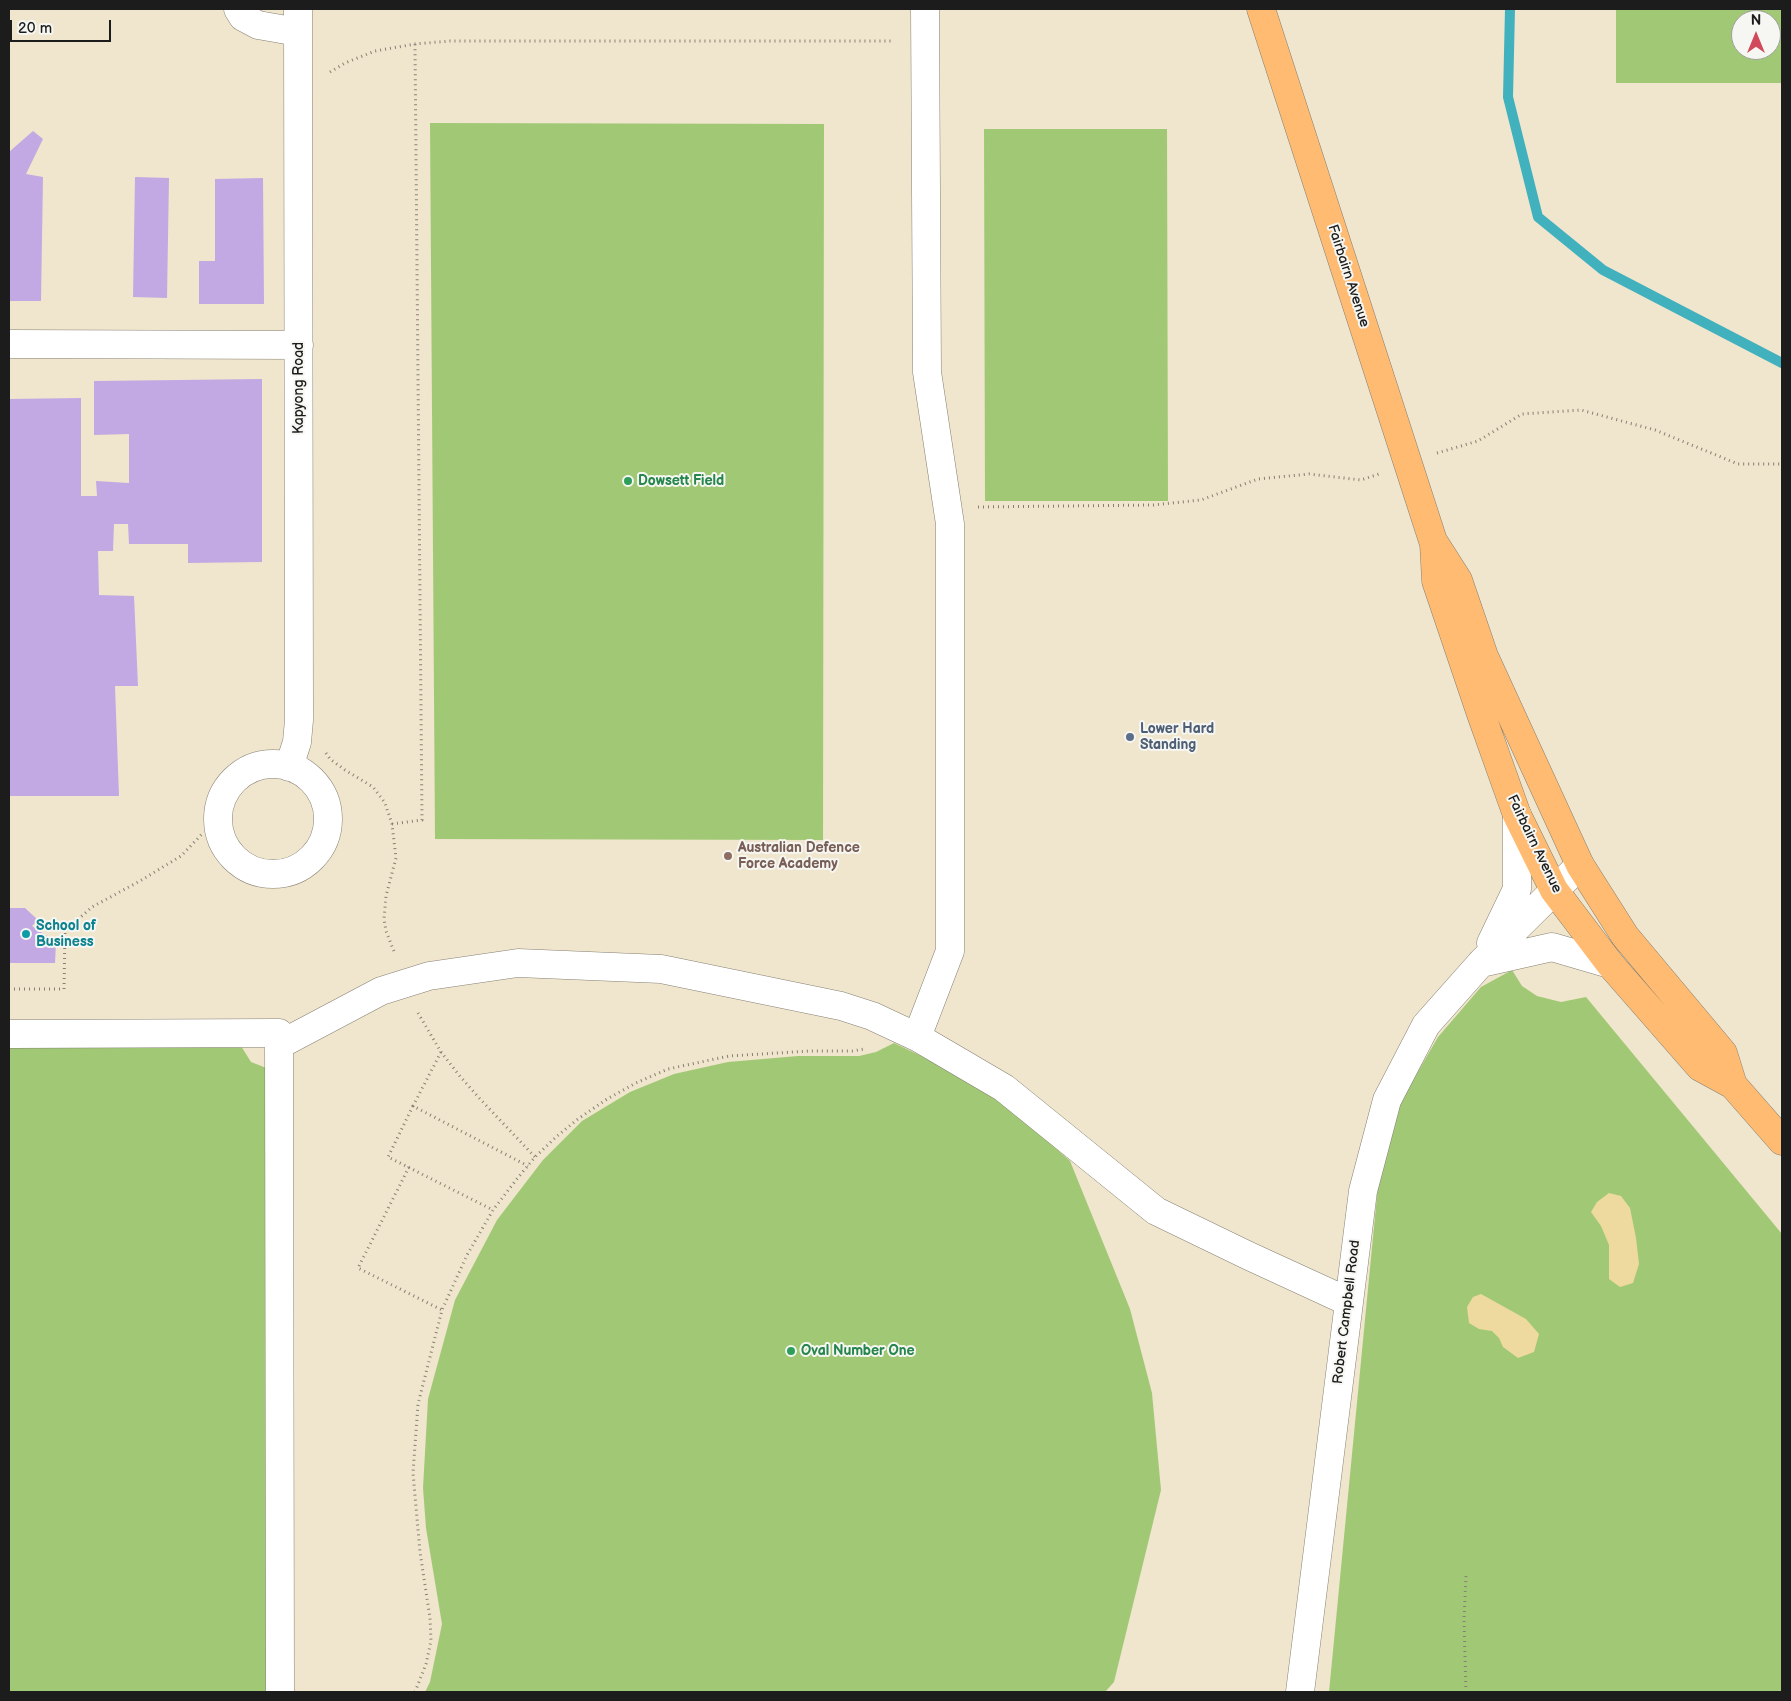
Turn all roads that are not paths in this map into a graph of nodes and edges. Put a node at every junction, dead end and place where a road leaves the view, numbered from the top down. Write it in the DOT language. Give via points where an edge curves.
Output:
graph roads {
  1 [pos="238,9"];
  2 [pos="925,9"];
  3 [pos="1261,9"];
  4 [pos="298,21"];
  5 [pos="9,344"];
  6 [pos="299,345"];
  7 [pos="1434,544"];
  8 [pos="289,767"];
  9 [pos="1517,815"];
  10 [pos="1580,864"];
  11 [pos="1554,890"];
  12 [pos="1482,963"];
  13 [pos="1610,964"];
  14 [pos="910,1033"];
  15 [pos="9,1034"];
  16 [pos="279,1044"];
  17 [pos="1733,1085"];
  18 [pos="1782,1141"];
  19 [pos="1349,1302"];
  20 [pos="280,1692"];
  21 [pos="1300,1692"];
  1 -- 4 [label="street" via="243,17 258,25"];
  2 -- 14 [label="street" via="927,372 950,524 950,951"];
  3 -- 7 [label="main road, Fairbairn Avenue"];
  4 -- 6 [label="street, Kapyong Road"];
  5 -- 6 [label="street"];
  6 -- 8 [label="street, Kapyong Road" via="299,720 297,742"];
  7 -- 9 [label="main road, Fairbairn Avenue" via="1436,581"];
  7 -- 10 [label="main road, Fairbairn Avenue" via="1458,580 1484,656"];
  9 -- 11 [label="main road, Fairbairn Avenue"];
  9 -- 12 [label="street, Robert Campbell Road" via="1517,889"];
  10 -- 11 [label="street, Robert Campbell Road"];
  10 -- 17 [label="main road, Fairbairn Avenue" via="1625,936 1723,1053"];
  11 -- 12 [label="street, Robert Campbell Road"];
  11 -- 13 [label="main road, Fairbairn Avenue"];
  12 -- 13 [label="street" via="1552,948"];
  12 -- 19 [label="street, Robert Campbell Road" via="1426,1025 1387,1100 1363,1191"];
  13 -- 17 [label="main road, Fairbairn Avenue" via="1700,1067"];
  14 -- 16 [label="street" via="841,1006 661,969 518,963 429,976 381,991"];
  14 -- 19 [label="street" via="1004,1088 1156,1211"];
  15 -- 16 [label="street" via="279,1033"];
  16 -- 20 [label="street"];
  17 -- 18 [label="main road, Fairbairn Avenue"];
  19 -- 21 [label="street, Robert Campbell Road"];
}
